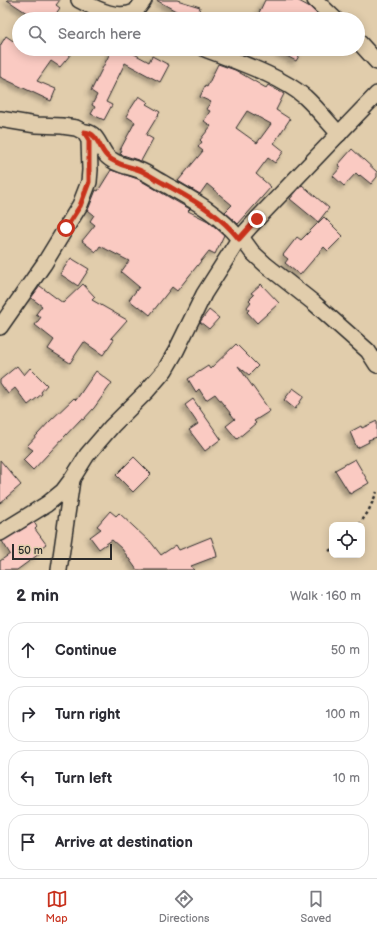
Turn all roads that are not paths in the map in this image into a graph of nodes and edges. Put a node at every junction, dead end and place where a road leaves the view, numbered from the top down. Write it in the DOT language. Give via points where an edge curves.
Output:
graph roads {
  1 [pos="79,0"];
  2 [pos="315,0"];
  3 [pos="102,12"];
  4 [pos="328,12"];
  5 [pos="365,49"];
  6 [pos="224,56"];
  7 [pos="377,62"];
  8 [pos="377,94"];
  9 [pos="0,119"];
  10 [pos="84,132"];
  11 [pos="339,134"];
  12 [pos="240,238"];
  13 [pos="0,327"];
  14 [pos="377,365"];
  15 [pos="72,479"];
  16 [pos="0,533"];
  17 [pos="59,570"];
  1 -- 3 [label="street"];
  2 -- 4 [label="street"];
  5 -- 7 [label="street"];
  6 -- 11 [label="street" via="283,82 305,97"];
  8 -- 11 [label="street"];
  9 -- 10 [label="street" via="76,128"];
  10 -- 12 [label="street" via="93,135 106,155 114,162 139,170 186,196 215,215"];
  10 -- 13 [label="street" via="89,140 90,176 80,206"];
  11 -- 12 [label="street"];
  12 -- 14 [label="street" via="266,265 368,351"];
  12 -- 15 [label="street" via="204,294 165,370 87,455"];
  15 -- 16 [label="street" via="63,491 47,504"];
  15 -- 17 [label="street"];
}
